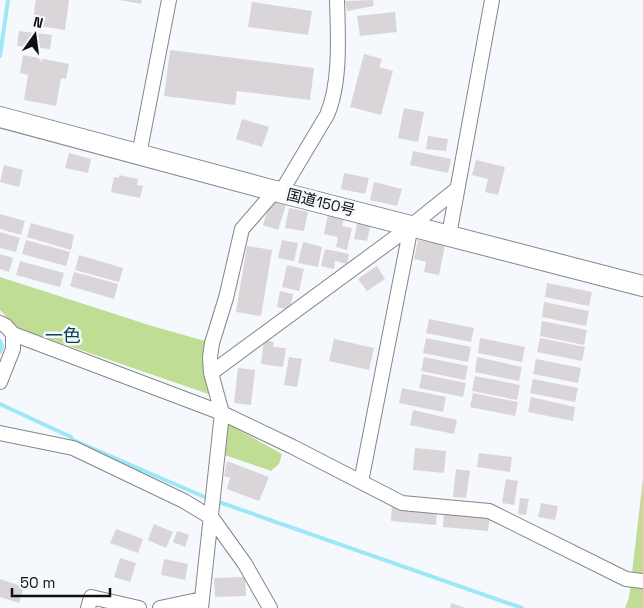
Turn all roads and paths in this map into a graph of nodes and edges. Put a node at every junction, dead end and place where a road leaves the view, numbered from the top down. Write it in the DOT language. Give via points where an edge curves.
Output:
graph roads {
  1 [pos="169,0"];
  2 [pos="337,0"];
  3 [pos="492,0"];
  4 [pos="0,117"];
  5 [pos="139,154"];
  6 [pos="457,189"];
  7 [pos="278,191"];
  8 [pos="411,226"];
  9 [pos="448,235"];
  10 [pos="643,286"];
  11 [pos="0,323"];
  12 [pos="13,334"];
  13 [pos="211,373"];
  14 [pos="0,382"];
  15 [pos="222,414"];
  16 [pos="0,433"];
  17 [pos="361,482"];
  18 [pos="212,518"];
  19 [pos="641,580"];
  20 [pos="201,604"];
  21 [pos="88,608"];
  22 [pos="139,608"];
  23 [pos="160,608"];
  24 [pos="270,608"];
  1 -- 5 [label="street"];
  2 -- 7 [label="street" via="338,42 332,102"];
  3 -- 6 [label="street"];
  4 -- 5 [label="highway, 国道150号"];
  5 -- 7 [label="highway, 国道150号"];
  6 -- 8 [label="street"];
  6 -- 9 [label="street"];
  7 -- 8 [label="highway, 国道150号"];
  7 -- 13 [label="street" via="242,229 212,343"];
  8 -- 9 [label="highway, 国道150号"];
  8 -- 13 [label="street"];
  8 -- 17 [label="street"];
  9 -- 10 [label="highway, 国道150号"];
  11 -- 12 [label="street"];
  12 -- 14 [label="street" via="13,349"];
  12 -- 15 [label="street"];
  13 -- 15 [label="street"];
  15 -- 17 [label="street"];
  15 -- 18 [label="street"];
  16 -- 18 [label="street" via="73,448 184,501"];
  17 -- 19 [label="street" via="402,504 489,511 626,579"];
  18 -- 20 [label="street"];
  18 -- 24 [label="street" via="245,564"];
  20 -- 23 [label="street"];
  21 -- 22 [label="street" via="91,596"];
}
